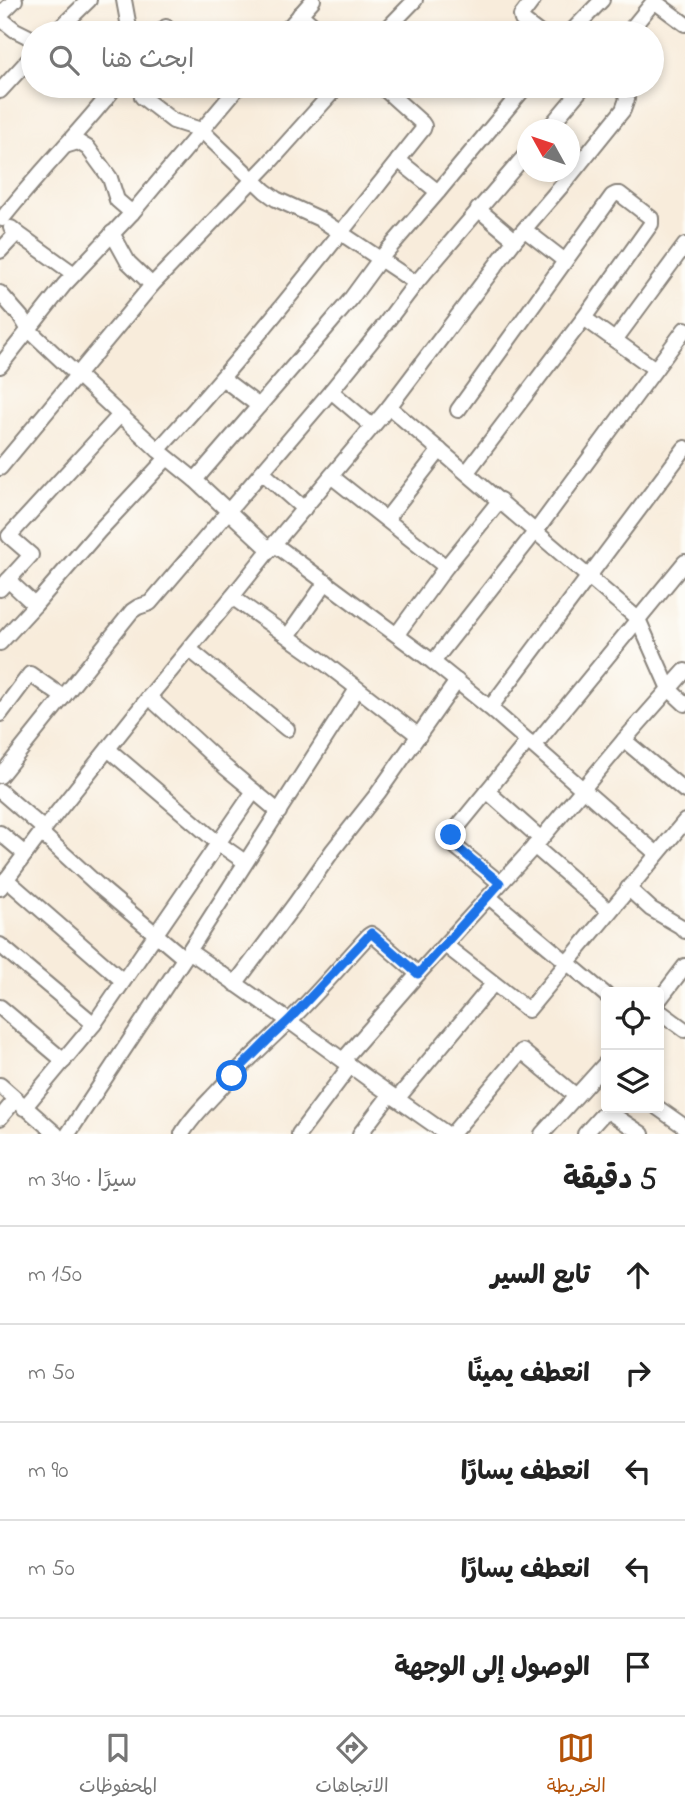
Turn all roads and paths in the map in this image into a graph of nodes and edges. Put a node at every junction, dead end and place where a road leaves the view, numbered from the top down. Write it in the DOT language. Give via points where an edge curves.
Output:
graph roads {
  1 [pos="15,0"];
  2 [pos="89,0"];
  3 [pos="124,0"];
  4 [pos="313,0"];
  5 [pos="415,0"];
  6 [pos="533,0"];
  7 [pos="602,0"];
  8 [pos="654,0"];
  9 [pos="300,13"];
  10 [pos="0,17"];
  11 [pos="67,21"];
  12 [pos="128,21"];
  13 [pos="294,21"];
  14 [pos="309,21"];
  15 [pos="395,21"];
  16 [pos="523,21"];
  17 [pos="582,21"];
  18 [pos="637,21"];
  19 [pos="685,24"];
  20 [pos="21,33"];
  21 [pos="21,68"];
  22 [pos="0,92"];
  23 [pos="143,98"];
  24 [pos="229,98"];
  25 [pos="327,98"];
  26 [pos="394,98"];
  27 [pos="516,98"];
  28 [pos="574,98"];
  29 [pos="626,98"];
  30 [pos="106,99"];
  31 [pos="556,119"];
  32 [pos="201,130"];
  33 [pos="65,146"];
  34 [pos="398,160"];
  35 [pos="517,164"];
  36 [pos="253,179"];
  37 [pos="438,192"];
  38 [pos="478,209"];
  39 [pos="132,213"];
  40 [pos="1,218"];
  41 [pos="17,233"];
  42 [pos="112,233"];
  43 [pos="342,233"];
  44 [pos="520,235"];
  45 [pos="685,245"];
  46 [pos="0,251"];
  47 [pos="380,258"];
  48 [pos="565,261"];
  49 [pos="74,274"];
  50 [pos="416,283"];
  51 [pos="152,285"];
  52 [pos="0,293"];
  53 [pos="584,318"];
  54 [pos="685,329"];
  55 [pos="29,330"];
  56 [pos="615,340"];
  57 [pos="0,366"];
  58 [pos="655,369"];
  59 [pos="77,375"];
  60 [pos="222,378"];
  61 [pos="331,391"];
  62 [pos="259,406"];
  63 [pos="389,407"];
  64 [pos="458,410"];
  65 [pos="120,415"];
  66 [pos="372,426"];
  67 [pos="685,448"];
  68 [pos="440,450"];
  69 [pos="162,454"];
  70 [pos="0,468"];
  71 [pos="262,472"];
  72 [pos="467,472"];
  73 [pos="331,476"];
  74 [pos="195,480"];
  75 [pos="500,500"];
  76 [pos="304,509"];
  77 [pos="228,512"];
  78 [pos="387,518"];
  79 [pos="536,531"];
  80 [pos="272,547"];
  81 [pos="685,562"];
  82 [pos="446,567"];
  83 [pos="588,577"];
  84 [pos="326,582"];
  85 [pos="4,584"];
  86 [pos="232,597"];
  87 [pos="35,605"];
  88 [pos="638,619"];
  89 [pos="397,634"];
  90 [pos="288,636"];
  91 [pos="0,643"];
  92 [pos="190,649"];
  93 [pos="433,662"];
  94 [pos="685,671"];
  95 [pos="457,681"];
  96 [pos="357,689"];
  97 [pos="669,689"];
  98 [pos="63,697"];
  99 [pos="149,697"];
  100 [pos="685,704"];
  101 [pos="490,708"];
  102 [pos="0,714"];
  103 [pos="287,729"];
  104 [pos="419,736"];
  105 [pos="624,740"];
  106 [pos="531,744"];
  107 [pos="108,749"];
  108 [pos="0,776"];
  109 [pos="583,790"];
  110 [pos="0,791"];
  111 [pos="254,791"];
  112 [pos="487,791"];
  113 [pos="685,791"];
  114 [pos="279,811"];
  115 [pos="682,830"];
  116 [pos="43,831"];
  117 [pos="0,833"];
  118 [pos="218,843"];
  119 [pos="537,843"];
  120 [pos="657,854"];
  121 [pos="25,855"];
  122 [pos="245,862"];
  123 [pos="500,883"];
  124 [pos="3,884"];
  125 [pos="628,888"];
  126 [pos="489,897"];
  127 [pos="609,911"];
  128 [pos="685,931"];
  129 [pos="155,933"];
  130 [pos="0,945"];
  131 [pos="445,945"];
  132 [pos="186,955"];
  133 [pos="568,963"];
  134 [pos="685,966"];
  135 [pos="418,974"];
  136 [pos="123,981"];
  137 [pos="235,984"];
  138 [pos="493,984"];
  139 [pos="601,991"];
  140 [pos="664,993"];
  141 [pos="0,1007"];
  142 [pos="664,1015"];
  143 [pos="289,1020"];
  144 [pos="93,1024"];
  145 [pos="685,1030"];
  146 [pos="64,1062"];
  147 [pos="347,1063"];
  148 [pos="601,1071"];
  149 [pos="0,1085"];
  150 [pos="576,1096"];
  151 [pos="393,1097"];
  152 [pos="20,1104"];
  153 [pos="664,1113"];
  154 [pos="0,1118"];
  155 [pos="684,1131"];
  156 [pos="442,1132"];
  157 [pos="56,1134"];
  158 [pos="68,1134"];
  159 [pos="182,1134"];
  160 [pos="299,1134"];
  161 [pos="359,1134"];
  162 [pos="542,1134"];
  163 [pos="585,1134"];
  164 [pos="642,1134"];
  1 -- 10 [label="street"];
  2 -- 11 [label="street"];
  3 -- 12 [label="street"];
  4 -- 9 [label="street"];
  5 -- 15 [label="street"];
  6 -- 16 [label="street" via="521,16"];
  7 -- 17 [label="street"];
  8 -- 18 [label="street"];
  8 -- 19 [label="street"];
  9 -- 13 [label="street"];
  9 -- 14 [label="street"];
  10 -- 20 [label="street"];
  21 -- 22 [label="street"];
  23 -- 32 [label="street" via="173,121"];
  24 -- 32 [label="street"];
  25 -- 36 [label="street"];
  26 -- 34 [label="street" via="424,126"];
  27 -- 37 [label="street"];
  28 -- 31 [label="street"];
  29 -- 44 [label="street" via="623,110"];
  30 -- 33 [label="street"];
  32 -- 36 [label="street"];
  32 -- 39 [label="street"];
  33 -- 39 [label="street" via="78,142 88,148 110,178 117,200"];
  33 -- 40 [label="street"];
  34 -- 37 [label="street"];
  34 -- 43 [label="street"];
  35 -- 38 [label="street"];
  36 -- 43 [label="street" via="276,199"];
  36 -- 51 [label="street"];
  37 -- 47 [label="street"];
  38 -- 44 [label="street"];
  38 -- 50 [label="street"];
  39 -- 42 [label="street"];
  40 -- 41 [label="street"];
  41 -- 46 [label="street"];
  41 -- 49 [label="street"];
  42 -- 49 [label="street"];
  42 -- 51 [label="street" via="128,262"];
  43 -- 47 [label="street"];
  43 -- 60 [label="street"];
  44 -- 48 [label="street"];
  44 -- 63 [label="street"];
  45 -- 56 [label="street"];
  47 -- 50 [label="street"];
  47 -- 62 [label="street"];
  48 -- 53 [label="street" via="616,194 651,218"];
  48 -- 64 [label="street"];
  49 -- 55 [label="street"];
  50 -- 61 [label="street"];
  51 -- 59 [label="street"];
  52 -- 55 [label="street"];
  53 -- 56 [label="street"];
  53 -- 72 [label="street"];
  54 -- 58 [label="street"];
  55 -- 57 [label="street"];
  55 -- 59 [label="street"];
  56 -- 58 [label="street"];
  58 -- 79 [label="street"];
  59 -- 65 [label="street"];
  59 -- 70 [label="street"];
  60 -- 62 [label="street"];
  60 -- 69 [label="street"];
  61 -- 66 [label="street"];
  61 -- 71 [label="street"];
  62 -- 74 [label="street"];
  63 -- 66 [label="street"];
  63 -- 68 [label="street"];
  65 -- 69 [label="street"];
  65 -- 85 [label="street" via="9,536 31,555"];
  66 -- 73 [label="street"];
  67 -- 83 [label="street"];
  68 -- 72 [label="street"];
  68 -- 78 [label="street"];
  69 -- 74 [label="street"];
  69 -- 87 [label="street"];
  71 -- 76 [label="street"];
  71 -- 77 [label="street"];
  72 -- 75 [label="street"];
  73 -- 76 [label="street"];
  73 -- 78 [label="street"];
  74 -- 77 [label="street"];
  75 -- 79 [label="street"];
  75 -- 82 [label="street"];
  76 -- 80 [label="street"];
  77 -- 80 [label="street"];
  77 -- 98 [label="street" via="150,603 132,611"];
  78 -- 82 [label="street"];
  79 -- 83 [label="street"];
  79 -- 93 [label="street"];
  80 -- 84 [label="street"];
  80 -- 86 [label="street"];
  81 -- 88 [label="street"];
  82 -- 89 [label="street"];
  83 -- 88 [label="street"];
  83 -- 101 [label="street"];
  84 -- 89 [label="street"];
  84 -- 90 [label="street"];
  85 -- 87 [label="street"];
  86 -- 90 [label="street"];
  86 -- 92 [label="street"];
  87 -- 91 [label="street"];
  88 -- 97 [label="street"];
  88 -- 106 [label="street"];
  89 -- 93 [label="street"];
  90 -- 96 [label="street"];
  92 -- 99 [label="street"];
  92 -- 103 [label="street"];
  93 -- 95 [label="street"];
  94 -- 97 [label="street"];
  95 -- 101 [label="street"];
  95 -- 104 [label="street"];
  96 -- 104 [label="street"];
  96 -- 114 [label="street"];
  97 -- 100 [label="street"];
  97 -- 105 [label="street"];
  98 -- 102 [label="street" via="30,674"];
  98 -- 108 [label="street"];
  99 -- 107 [label="street"];
  99 -- 111 [label="street"];
  101 -- 106 [label="street"];
  104 -- 137 [label="street"];
  105 -- 109 [label="street"];
  105 -- 113 [label="street"];
  106 -- 109 [label="street"];
  106 -- 112 [label="street"];
  107 -- 116 [label="street"];
  107 -- 118 [label="street"];
  109 -- 119 [label="street"];
  109 -- 120 [label="street"];
  110 -- 116 [label="street"];
  111 -- 114 [label="street"];
  111 -- 118 [label="street"];
  112 -- 119 [label="street"];
  112 -- 123 [label="street" via="450,839"];
  114 -- 122 [label="street"];
  115 -- 120 [label="street"];
  116 -- 121 [label="street"];
  116 -- 129 [label="street"];
  117 -- 121 [label="street"];
  118 -- 122 [label="street"];
  118 -- 129 [label="street"];
  119 -- 123 [label="street"];
  119 -- 127 [label="street"];
  120 -- 125 [label="street"];
  121 -- 124 [label="street"];
  122 -- 132 [label="street"];
  123 -- 126 [label="street"];
  124 -- 136 [label="street"];
  125 -- 127 [label="street"];
  125 -- 128 [label="street"];
  126 -- 131 [label="street"];
  126 -- 133 [label="street"];
  127 -- 133 [label="street"];
  129 -- 132 [label="street"];
  129 -- 136 [label="street"];
  130 -- 144 [label="street"];
  131 -- 135 [label="street"];
  131 -- 138 [label="street"];
  132 -- 137 [label="street"];
  132 -- 158 [label="street"];
  133 -- 138 [label="street" via="528,1010"];
  133 -- 139 [label="street"];
  134 -- 140 [label="street"];
  135 -- 143 [label="street" via="371,933"];
  135 -- 147 [label="street"];
  136 -- 144 [label="street"];
  137 -- 143 [label="street"];
  138 -- 151 [label="street"];
  141 -- 146 [label="street"];
  142 -- 145 [label="street"];
  143 -- 147 [label="street"];
  143 -- 159 [label="street"];
  144 -- 146 [label="street"];
  146 -- 152 [label="street"];
  147 -- 151 [label="street"];
  147 -- 160 [label="street"];
  148 -- 150 [label="street"];
  149 -- 152 [label="street"];
  150 -- 156 [label="street" via="522,1051"];
  150 -- 162 [label="street"];
  151 -- 156 [label="street"];
  151 -- 161 [label="street"];
  152 -- 154 [label="street"];
  152 -- 157 [label="street"];
  153 -- 155 [label="street"];
  163 -- 164 [label="street" via="609,1112"];
}
